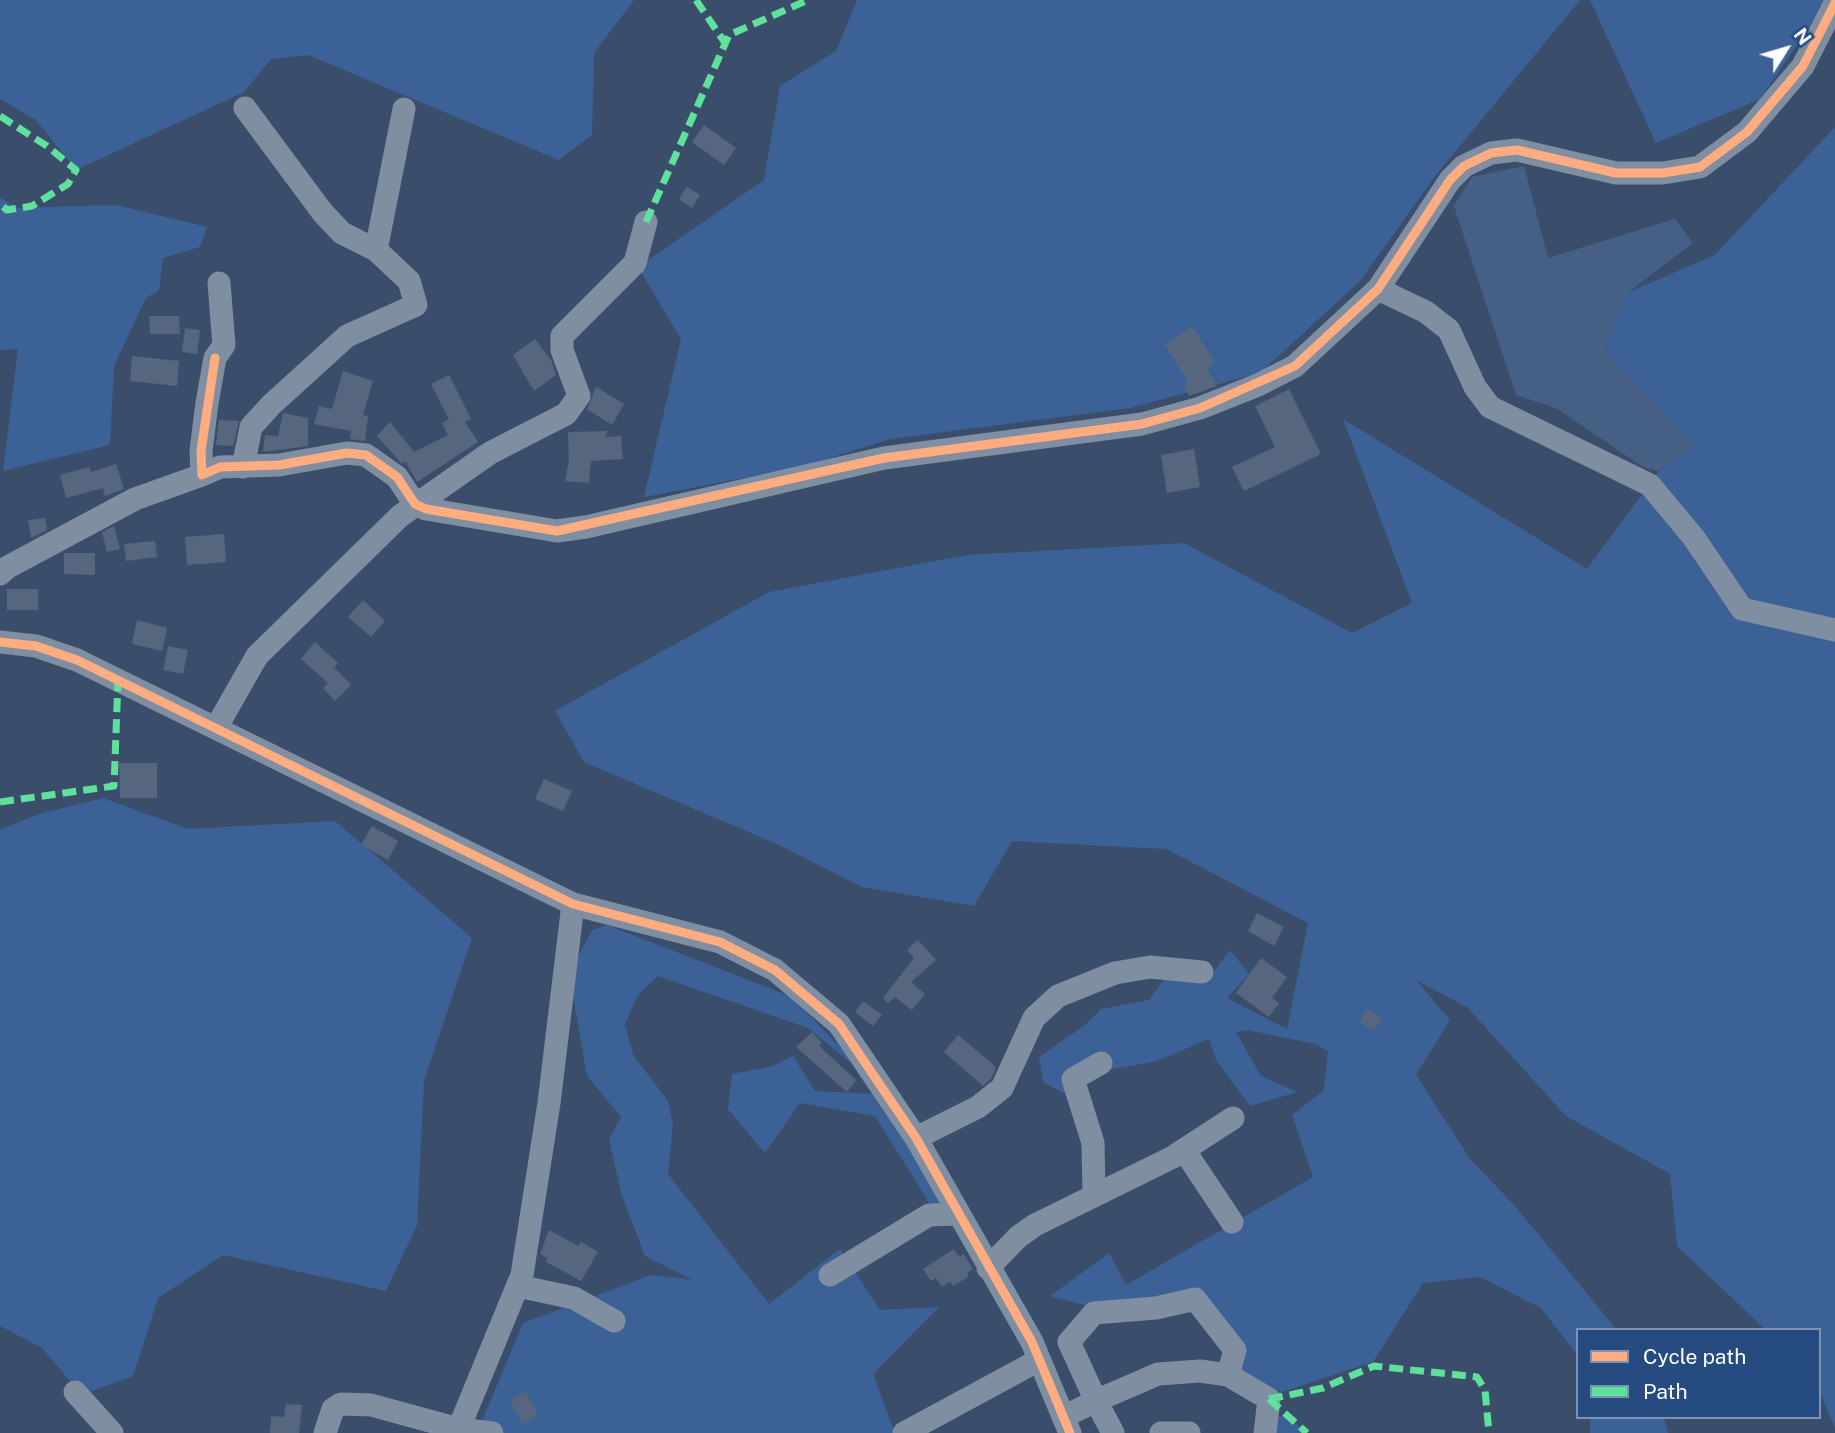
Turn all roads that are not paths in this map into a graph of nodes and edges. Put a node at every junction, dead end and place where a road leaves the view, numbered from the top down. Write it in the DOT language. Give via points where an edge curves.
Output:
graph roads {
  1 [pos="1835,3"];
  2 [pos="245,108"];
  3 [pos="404,109"];
  4 [pos="646,222"];
  5 [pos="376,250"];
  6 [pos="219,283"];
  7 [pos="1378,289"];
  8 [pos="243,467"];
  9 [pos="202,475"];
  10 [pos="415,504"];
  11 [pos="0,575"];
  12 [pos="1835,630"];
  13 [pos="0,642"];
  14 [pos="215,728"];
  15 [pos="573,904"];
  16 [pos="1202,972"];
  17 [pos="1101,1063"];
  18 [pos="1233,1118"];
  19 [pos="916,1138"];
  20 [pos="1184,1150"];
  21 [pos="1094,1195"];
  22 [pos="958,1214"];
  23 [pos="1232,1222"];
  24 [pos="988,1268"];
  25 [pos="830,1275"];
  26 [pos="517,1286"];
  27 [pos="614,1321"];
  28 [pos="1074,1352"];
  29 [pos="1040,1363"];
  30 [pos="1228,1375"];
  31 [pos="75,1392"];
  32 [pos="1096,1401"];
  33 [pos="1067,1425"];
  34 [pos="458,1431"];
  35 [pos="112,1433"];
  36 [pos="325,1433"];
  37 [pos="492,1433"];
  38 [pos="904,1433"];
  39 [pos="1113,1433"];
  40 [pos="1161,1433"];
  41 [pos="1189,1433"];
  42 [pos="1265,1433"];
  1 -- 7 [label="street" via="1802,66 1747,132 1700,167 1616,173 1517,150 1491,153 1464,166 1450,180"];
  2 -- 5 [label="street" via="323,213 342,233"];
  3 -- 5 [label="street"];
  4 -- 10 [label="street" via="635,263 562,336 562,350 579,396 566,414 490,453"];
  5 -- 8 [label="street" via="409,281 416,305 347,336 271,405 251,427"];
  6 -- 9 [label="street" via="224,345 215,358 201,451"];
  7 -- 10 [label="street" via="1295,366 1200,408 1142,424 884,458 557,531"];
  7 -- 12 [label="street" via="1426,312 1449,330 1475,387 1490,407 1650,485 1694,538 1742,609"];
  8 -- 9 [label="street" via="220,467"];
  8 -- 10 [label="street" via="347,453 366,455 397,477"];
  9 -- 11 [label="street" via="135,499"];
  10 -- 14 [label="street" via="257,656"];
  13 -- 14 [label="street" via="36,646 77,660"];
  14 -- 15 [label="street"];
  15 -- 19 [label="street" via="720,942 775,970 839,1024"];
  15 -- 26 [label="street" via="546,1127 523,1275"];
  16 -- 19 [label="street" via="1150,967 1115,973 1058,996 1034,1018 1002,1088 978,1107"];
  17 -- 21 [label="street" via="1073,1079 1093,1143"];
  18 -- 20 [label="street"];
  19 -- 22 [label="street"];
  20 -- 21 [label="street"];
  20 -- 23 [label="street"];
  21 -- 24 [label="street" via="1017,1237"];
  22 -- 24 [label="street"];
  22 -- 25 [label="street" via="929,1215"];
  24 -- 29 [label="street"];
  26 -- 27 [label="street" via="574,1298"];
  26 -- 34 [label="street"];
  28 -- 29 [label="street"];
  28 -- 30 [label="street" via="1069,1342 1094,1313 1156,1308 1195,1299 1235,1350"];
  28 -- 32 [label="street"];
  29 -- 33 [label="street"];
  29 -- 38 [label="street"];
  30 -- 32 [label="street" via="1200,1371 1158,1374"];
  30 -- 42 [label="street" via="1269,1399"];
  31 -- 35 [label="street"];
  32 -- 33 [label="street"];
  32 -- 39 [label="street"];
  34 -- 36 [label="street" via="370,1405 341,1404 333,1409"];
  34 -- 37 [label="street"];
  40 -- 41 [label="street"];
}
